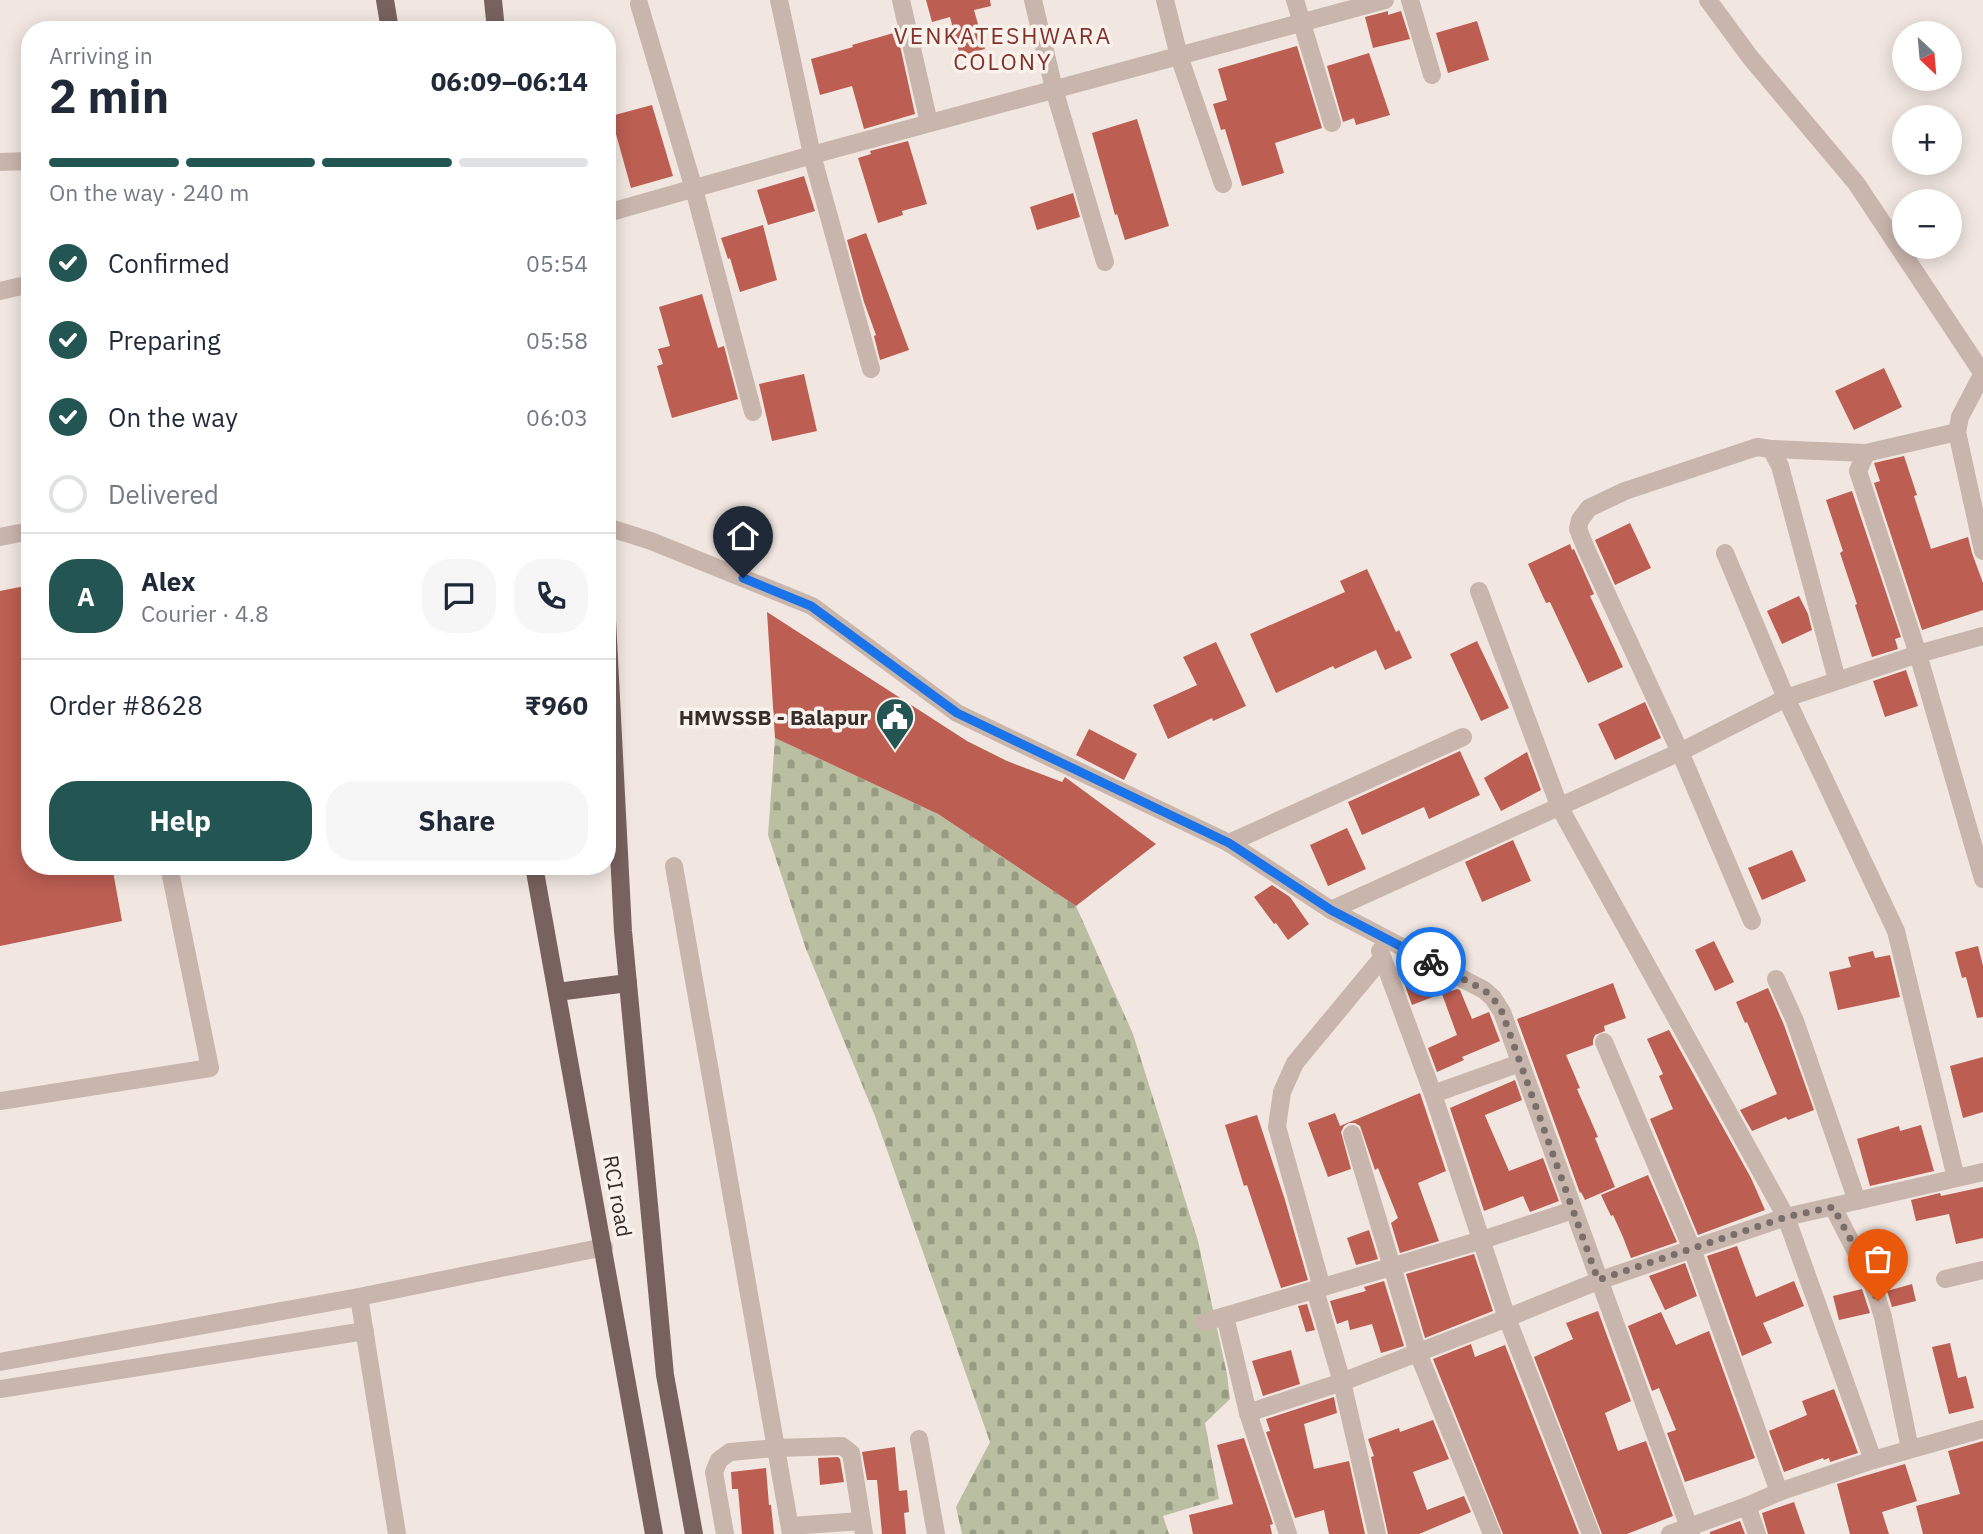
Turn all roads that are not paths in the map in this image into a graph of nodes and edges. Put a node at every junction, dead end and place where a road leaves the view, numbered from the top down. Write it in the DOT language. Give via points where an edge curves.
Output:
graph roads {
  1 [pos="385,0"];
  2 [pos="493,0"];
  3 [pos="779,0"];
  4 [pos="901,0"];
  5 [pos="1033,0"];
  6 [pos="1165,0"];
  7 [pos="1295,0"];
  8 [pos="1385,0"];
  9 [pos="1410,0"];
  10 [pos="1708,0"];
  11 [pos="639,4"];
  12 [pos="388,21"];
  13 [pos="495,21"];
  14 [pos="1301,23"];
  15 [pos="1179,56"];
  16 [pos="1432,75"];
  17 [pos="1054,89"];
  18 [pos="929,123"];
  19 [pos="1332,123"];
  20 [pos="812,155"];
  21 [pos="21,161"];
  22 [pos="0,162"];
  23 [pos="1223,184"];
  24 [pos="694,189"];
  25 [pos="616,211"];
  26 [pos="1105,262"];
  27 [pos="21,286"];
  28 [pos="0,291"];
  29 [pos="871,369"];
  30 [pos="1983,373"];
  31 [pos="753,412"];
  32 [pos="1957,432"];
  33 [pos="1771,449"];
  34 [pos="1866,453"];
  35 [pos="616,530"];
  36 [pos="21,533"];
  37 [pos="0,537"];
  38 [pos="1983,551"];
  39 [pos="1725,553"];
  40 [pos="1479,591"];
  41 [pos="1983,636"];
  42 [pos="1918,654"];
  43 [pos="1837,680"];
  44 [pos="1787,698"];
  45 [pos="1463,737"];
  46 [pos="1681,752"];
  47 [pos="616,795"];
  48 [pos="1560,807"];
  49 [pos="1229,843"];
  50 [pos="674,866"];
  51 [pos="171,875"];
  52 [pos="536,875"];
  53 [pos="1983,880"];
  54 [pos="1331,910"];
  55 [pos="1752,921"];
  56 [pos="1372,932"];
  57 [pos="1382,958"];
  58 [pos="1776,979"];
  59 [pos="628,983"];
  60 [pos="557,992"];
  61 [pos="1604,1042"];
  62 [pos="1520,1063"];
  63 [pos="1433,1094"];
  64 [pos="0,1101"];
  65 [pos="1352,1134"];
  66 [pos="1983,1171"];
  67 [pos="1956,1178"];
  68 [pos="1857,1201"];
  69 [pos="1833,1207"];
  70 [pos="1573,1210"];
  71 [pos="1786,1217"];
  72 [pos="1482,1240"];
  73 [pos="604,1247"];
  74 [pos="1692,1249"];
  75 [pos="1391,1267"];
  76 [pos="1983,1270"];
  77 [pos="1945,1279"];
  78 [pos="1598,1280"];
  79 [pos="1319,1289"];
  80 [pos="359,1297"];
  81 [pos="1225,1316"];
  82 [pos="1507,1318"];
  83 [pos="1205,1322"];
  84 [pos="365,1331"];
  85 [pos="1418,1353"];
  86 [pos="0,1362"];
  87 [pos="1342,1382"];
  88 [pos="0,1389"];
  89 [pos="1248,1413"];
  90 [pos="1983,1429"];
  91 [pos="919,1439"];
  92 [pos="776,1448"];
  93 [pos="1910,1449"];
  94 [pos="1873,1460"];
  95 [pos="1779,1492"];
  96 [pos="1747,1506"];
  97 [pos="863,1528"];
  98 [pos="791,1530"];
  99 [pos="1690,1530"];
  100 [pos="397,1534"];
  101 [pos="654,1534"];
  102 [pos="694,1534"];
  103 [pos="725,1534"];
  104 [pos="936,1534"];
  105 [pos="1288,1534"];
  106 [pos="1377,1534"];
  107 [pos="1492,1534"];
  108 [pos="1591,1534"];
  109 [pos="1670,1534"];
  110 [pos="1758,1534"];
  1 -- 12 [label="main road"];
  2 -- 13 [label="main road"];
  3 -- 20 [label="street"];
  4 -- 18 [label="street"];
  5 -- 17 [label="street"];
  6 -- 15 [label="street"];
  7 -- 14 [label="street"];
  8 -- 14 [label="street"];
  9 -- 16 [label="street"];
  10 -- 30 [label="street" via="1856,183"];
  11 -- 24 [label="street"];
  14 -- 15 [label="street"];
  14 -- 19 [label="street"];
  15 -- 17 [label="street"];
  15 -- 23 [label="street"];
  17 -- 18 [label="street"];
  17 -- 26 [label="street"];
  18 -- 20 [label="street"];
  20 -- 24 [label="street"];
  20 -- 29 [label="street"];
  21 -- 22 [label="street"];
  24 -- 25 [label="street"];
  24 -- 31 [label="street"];
  27 -- 28 [label="street"];
  30 -- 32 [label="street"];
  32 -- 34 [label="street"];
  32 -- 38 [label="street"];
  33 -- 34 [label="street"];
  33 -- 43 [label="street" via="1780,466"];
  33 -- 46 [label="street" via="1757,447 1625,491 1589,508 1580,520 1578,529 1587,551"];
  34 -- 42 [label="street" via="1858,471"];
  35 -- 49 [label="street" via="811,606 957,713"];
  36 -- 37 [label="street"];
  39 -- 44 [label="street"];
  40 -- 48 [label="street"];
  41 -- 42 [label="street"];
  42 -- 43 [label="street"];
  42 -- 53 [label="street"];
  43 -- 44 [label="street"];
  44 -- 46 [label="street"];
  44 -- 67 [label="street" via="1896,931"];
  45 -- 49 [label="street"];
  46 -- 48 [label="street"];
  46 -- 55 [label="street"];
  47 -- 59 [label="main road"];
  48 -- 54 [label="street"];
  48 -- 71 [label="street"];
  49 -- 54 [label="street"];
  50 -- 92 [label="street"];
  51 -- 64 [label="street" via="210,1068"];
  52 -- 60 [label="main road, RCI road"];
  54 -- 56 [label="street"];
  56 -- 57 [label="street"];
  56 -- 62 [label="street" via="1484,990 1502,1012"];
  57 -- 63 [label="street"];
  57 -- 79 [label="street" via="1295,1063 1282,1092 1277,1127"];
  58 -- 68 [label="street"];
  59 -- 60 [label="main road"];
  59 -- 102 [label="main road" via="665,1376"];
  60 -- 73 [label="main road, RCI road"];
  61 -- 74 [label="street"];
  62 -- 63 [label="street"];
  62 -- 70 [label="street"];
  63 -- 72 [label="street"];
  65 -- 75 [label="street"];
  66 -- 67 [label="street"];
  67 -- 68 [label="street"];
  68 -- 69 [label="street"];
  69 -- 71 [label="street"];
  69 -- 93 [label="street" via="1873,1285"];
  70 -- 72 [label="street"];
  70 -- 78 [label="street"];
  71 -- 74 [label="street"];
  71 -- 94 [label="street"];
  72 -- 75 [label="street"];
  72 -- 82 [label="street"];
  73 -- 80 [label="street"];
  73 -- 101 [label="main road, RCI road"];
  74 -- 78 [label="street"];
  74 -- 95 [label="street"];
  75 -- 79 [label="street"];
  75 -- 85 [label="street"];
  76 -- 77 [label="street"];
  78 -- 82 [label="street"];
  78 -- 99 [label="street"];
  79 -- 81 [label="street"];
  79 -- 87 [label="street"];
  80 -- 84 [label="street"];
  80 -- 86 [label="street"];
  81 -- 83 [label="street"];
  81 -- 89 [label="street"];
  82 -- 85 [label="street"];
  82 -- 108 [label="street"];
  84 -- 88 [label="street"];
  84 -- 100 [label="street"];
  85 -- 87 [label="street"];
  85 -- 107 [label="street"];
  87 -- 89 [label="street"];
  87 -- 106 [label="street"];
  89 -- 105 [label="street"];
  90 -- 93 [label="street"];
  91 -- 104 [label="street"];
  92 -- 97 [label="street" via="842,1446 850,1453"];
  92 -- 98 [label="street"];
  92 -- 103 [label="street" via="730,1452 719,1460 714,1472"];
  93 -- 94 [label="street"];
  94 -- 95 [label="street"];
  95 -- 96 [label="street"];
  96 -- 99 [label="street"];
  96 -- 110 [label="street"];
  97 -- 98 [label="street"];
  99 -- 109 [label="street"];
}
